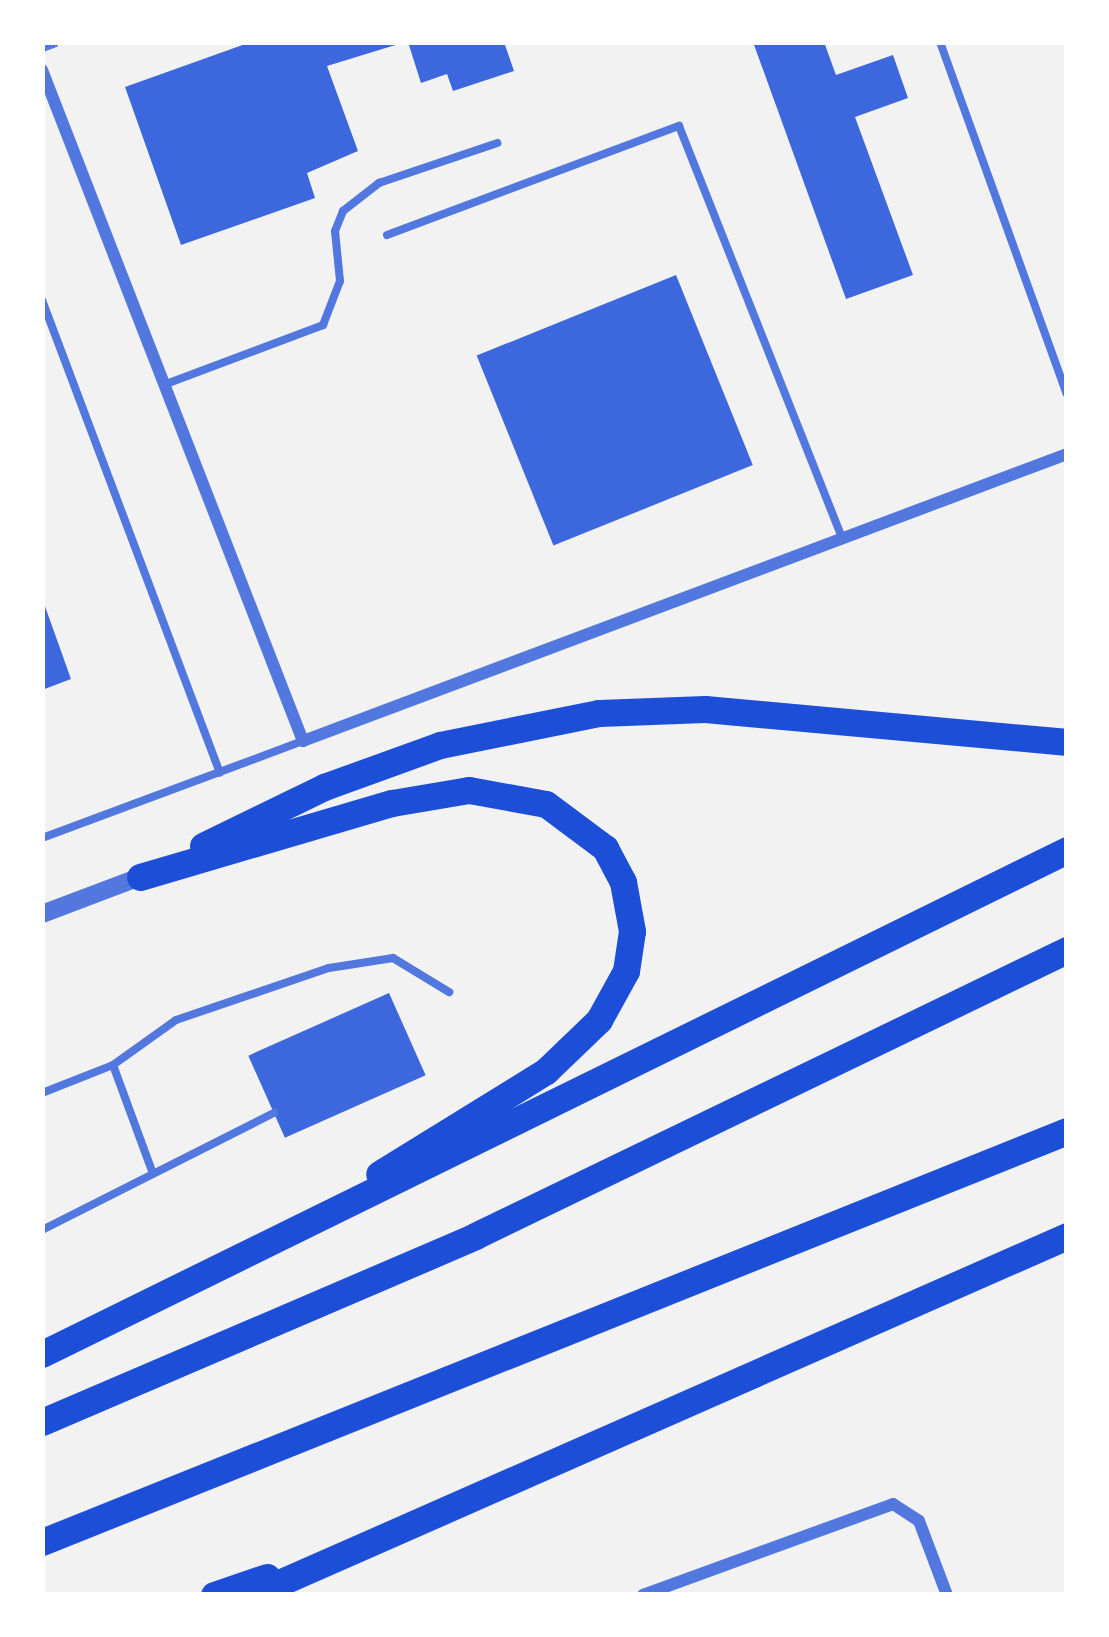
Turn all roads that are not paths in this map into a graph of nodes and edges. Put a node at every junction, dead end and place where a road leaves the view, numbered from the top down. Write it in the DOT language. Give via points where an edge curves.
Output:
graph roads {
  1 [pos="53,42"];
  2 [pos="940,42"];
  3 [pos="42,46"];
  4 [pos="42,70"];
  5 [pos="497,143"];
  6 [pos="387,235"];
  7 [pos="42,301"];
  8 [pos="166,384"];
  9 [pos="1067,394"];
  10 [pos="1067,454"];
  11 [pos="842,539"];
  12 [pos="303,740"];
  13 [pos="1067,742"];
  14 [pos="220,772"];
  15 [pos="42,838"];
  16 [pos="1067,850"];
  17 [pos="140,877"];
  18 [pos="42,914"];
  19 [pos="1067,950"];
  20 [pos="449,992"];
  21 [pos="113,1065"];
  22 [pos="42,1093"];
  23 [pos="274,1113"];
  24 [pos="1067,1131"];
  25 [pos="153,1174"];
  26 [pos="42,1230"];
  27 [pos="1067,1236"];
  28 [pos="264,1246"];
  29 [pos="1067,1249"];
  30 [pos="1027,1254"];
  31 [pos="42,1354"];
  32 [pos="42,1422"];
  33 [pos="42,1542"];
  34 [pos="322,1558"];
  35 [pos="214,1595"];
  36 [pos="251,1595"];
  37 [pos="643,1595"];
  38 [pos="947,1595"];
  1 -- 3 [label="street"];
  2 -- 9 [label="lane"];
  4 -- 8 [label="street"];
  5 -- 8 [label="lane" via="380,183 344,211 334,232 340,281 323,325"];
  6 -- 11 [label="lane" via="680,126"];
  7 -- 14 [label="lane"];
  8 -- 12 [label="street"];
  10 -- 11 [label="street"];
  11 -- 12 [label="street"];
  12 -- 14 [label="lane"];
  13 -- 17 [label="highway" via="705,709 568,717 386,764"];
  14 -- 15 [label="lane"];
  16 -- 28 [label="highway"];
  17 -- 18 [label="street"];
  17 -- 28 [label="highway" via="392,802 470,790 521,795 570,816 605,848 623,882 632,931 626,971 578,1045"];
  19 -- 32 [label="highway" via="459,1243"];
  20 -- 21 [label="lane" via="393,958 329,968 176,1020"];
  21 -- 22 [label="lane"];
  21 -- 25 [label="lane"];
  23 -- 25 [label="lane"];
  24 -- 33 [label="highway"];
  25 -- 26 [label="lane"];
  27 -- 30 [label="highway"];
  28 -- 31 [label="highway"];
  29 -- 30 [label="highway"];
  30 -- 34 [label="highway"];
  34 -- 35 [label="highway"];
  34 -- 36 [label="highway"];
  37 -- 38 [label="street" via="880,1505 910,1510"];
}
